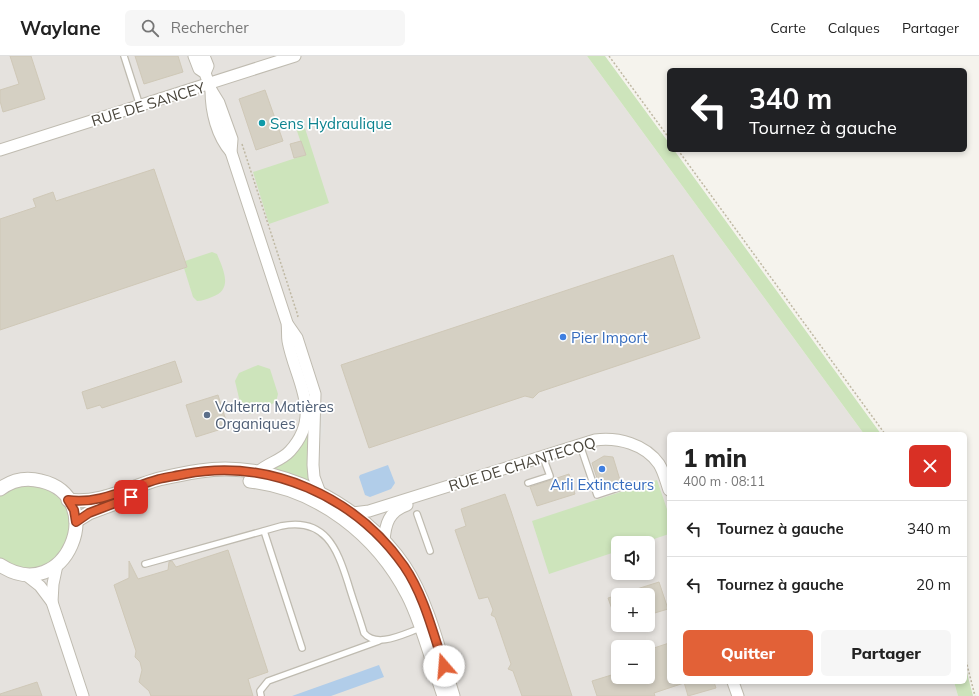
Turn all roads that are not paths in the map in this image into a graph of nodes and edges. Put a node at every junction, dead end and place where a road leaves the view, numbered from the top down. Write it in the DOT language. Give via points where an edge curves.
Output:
graph roads {
  1 [pos="124,56"];
  2 [pos="194,56"];
  3 [pos="204,56"];
  4 [pos="295,56"];
  5 [pos="205,73"];
  6 [pos="210,87"];
  7 [pos="140,106"];
  8 [pos="0,150"];
  9 [pos="288,325"];
  10 [pos="580,445"];
  11 [pos="543,457"];
  12 [pos="257,472"];
  13 [pos="528,483"];
  14 [pos="2,485"];
  15 [pos="456,485"];
  16 [pos="667,485"];
  17 [pos="618,488"];
  18 [pos="320,493"];
  19 [pos="68,500"];
  20 [pos="353,513"];
  21 [pos="417,514"];
  22 [pos="76,522"];
  23 [pos="264,531"];
  24 [pos="384,542"];
  25 [pos="430,551"];
  26 [pos="145,564"];
  27 [pos="0,565"];
  28 [pos="57,565"];
  29 [pos="26,575"];
  30 [pos="52,602"];
  31 [pos="421,628"];
  32 [pos="379,641"];
  33 [pos="302,648"];
  34 [pos="734,684"];
  35 [pos="83,696"];
  36 [pos="261,696"];
  37 [pos="444,696"];
  38 [pos="453,696"];
  39 [pos="738,696"];
  1 -- 7 [label="lane"];
  2 -- 5 [label="street" via="199,69"];
  3 -- 5 [label="street" via="208,66"];
  4 -- 6 [label="street, RUE DE SANCEY"];
  5 -- 6 [label="street"];
  6 -- 7 [label="street, RUE DE SANCEY"];
  6 -- 9 [label="street" via="211,106 223,142 231,152"];
  7 -- 8 [label="street, RUE DE SANCEY"];
  9 -- 12 [label="street" via="288,341 305,394 306,422 302,434 289,452"];
  9 -- 18 [label="street" via="298,338 315,394 313,465"];
  10 -- 11 [label="street, RUE DE CHANTECOQ"];
  10 -- 16 [label="street, RUE DE CHANTECOQ" via="605,438 637,446 660,466"];
  10 -- 17 [label="lane" via="597,495"];
  11 -- 13 [label="lane" via="550,476"];
  11 -- 15 [label="street, RUE DE CHANTECOQ"];
  12 -- 18 [label="street" via="280,477"];
  12 -- 19 [label="street" via="202,471 159,479 91,500"];
  14 -- 19 [label="street" via="33,479 59,489"];
  15 -- 20 [label="street, RUE DE CHANTECOQ" via="369,511"];
  15 -- 24 [label="street" via="397,508 388,520"];
  18 -- 20 [label="street"];
  19 -- 22 [label="street" via="74,510"];
  20 -- 24 [label="street"];
  21 -- 25 [label="lane"];
  22 -- 28 [label="street" via="75,538 68,553"];
  22 -- 31 [label="street" via="103,507 158,488 196,480 230,478 259,482 297,492 330,509 354,526 382,553 409,597"];
  23 -- 26 [label="lane"];
  23 -- 32 [label="lane" via="292,524 320,531 339,555 364,633 371,640"];
  23 -- 33 [label="lane"];
  24 -- 38 [label="street" via="404,566 418,593"];
  27 -- 29 [label="street" via="10,571"];
  28 -- 29 [label="street" via="42,573"];
  28 -- 30 [label="street"];
  29 -- 30 [label="street" via="40,586"];
  30 -- 35 [label="street"];
  31 -- 32 [label="lane"];
  31 -- 37 [label="street"];
  32 -- 36 [label="lane" via="268,681 260,691"];
  34 -- 39 [label="street"];
}
